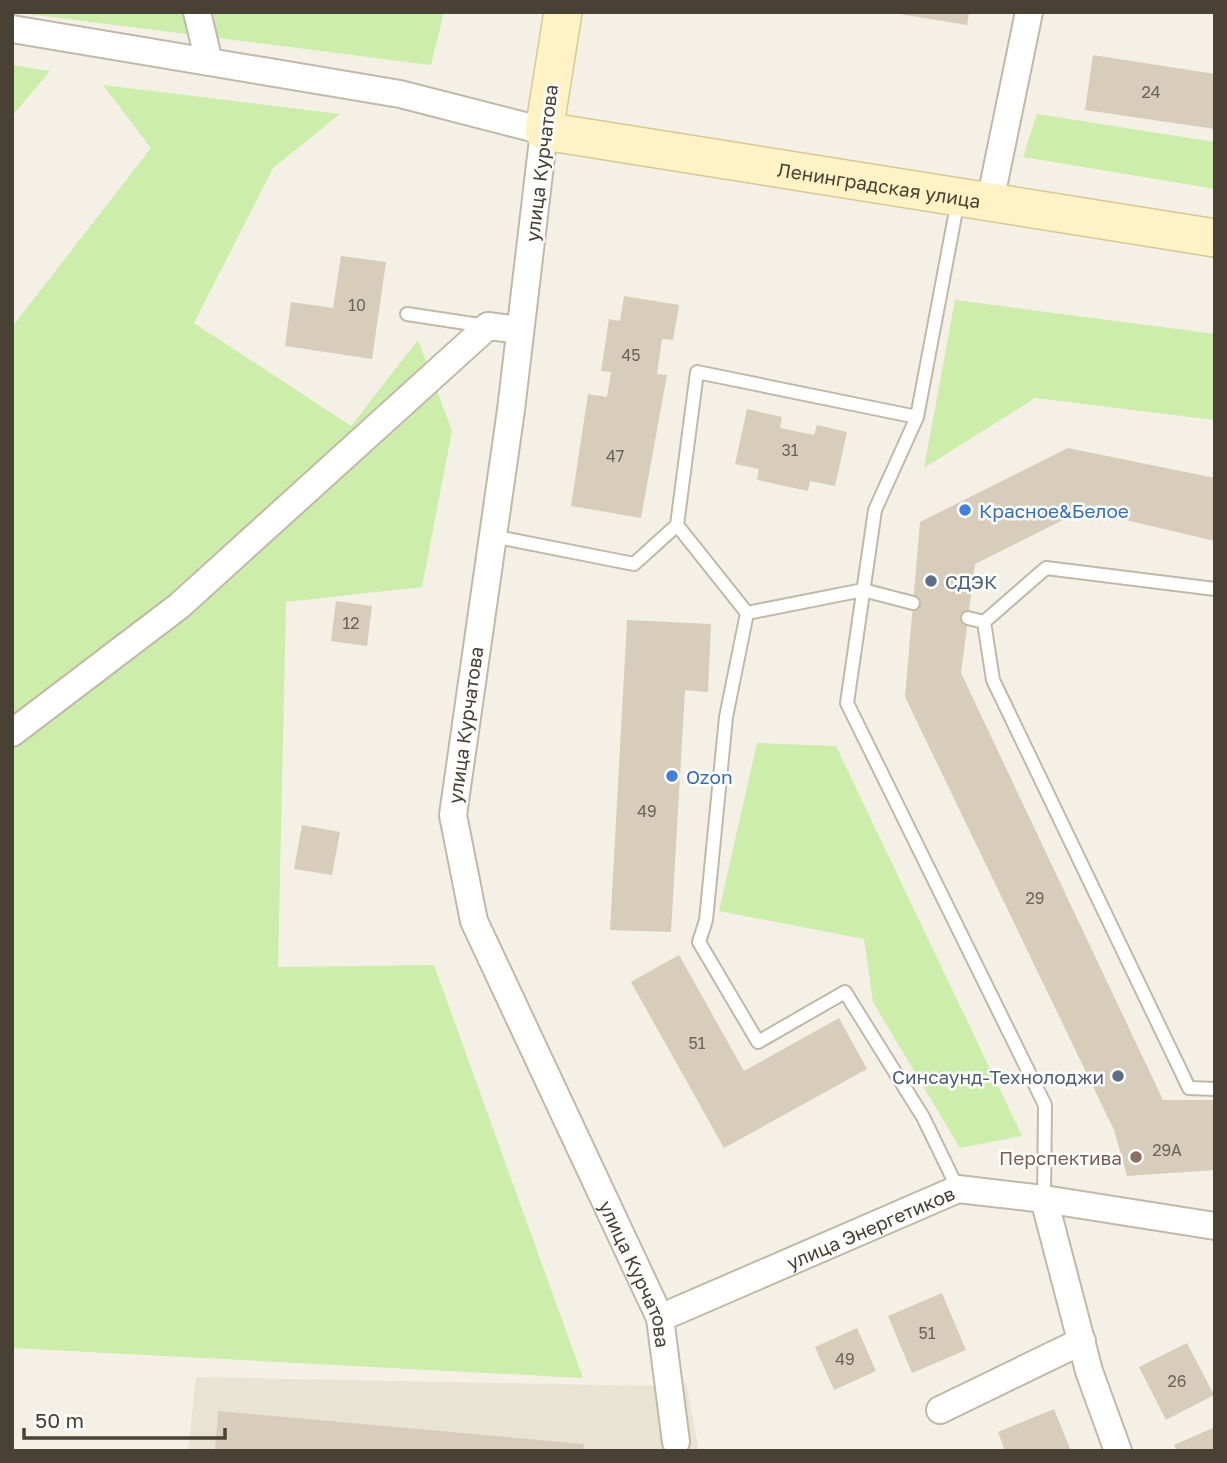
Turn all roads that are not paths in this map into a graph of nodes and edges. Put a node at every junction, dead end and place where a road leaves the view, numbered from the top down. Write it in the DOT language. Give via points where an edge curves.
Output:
graph roads {
  1 [pos="197,12"];
  2 [pos="563,12"];
  3 [pos="1029,12"];
  4 [pos="12,29"];
  5 [pos="209,62"];
  6 [pos="544,131"];
  7 [pos="974,200"];
  8 [pos="1215,238"];
  9 [pos="407,314"];
  10 [pos="488,326"];
  11 [pos="520,330"];
  12 [pos="917,417"];
  13 [pos="677,525"];
  14 [pos="492,536"];
  15 [pos="1215,589"];
  16 [pos="863,590"];
  17 [pos="913,603"];
  18 [pos="747,613"];
  19 [pos="968,618"];
  20 [pos="984,622"];
  21 [pos="12,733"];
  22 [pos="1215,1089"];
  23 [pos="958,1189"];
  24 [pos="1044,1199"];
  25 [pos="1215,1226"];
  26 [pos="660,1318"];
  27 [pos="1082,1341"];
  28 [pos="940,1410"];
  29 [pos="677,1446"];
  30 [pos="1118,1451"];
  1 -- 5 [label="street"];
  2 -- 6 [label="main road, улица Курчатова"];
  3 -- 7 [label="street"];
  4 -- 5 [label="street"];
  5 -- 6 [label="street" via="400,94"];
  6 -- 7 [label="main road, Ленинградская улица"];
  6 -- 11 [label="street, улица Курчатова"];
  7 -- 8 [label="main road, Ленинградская улица"];
  7 -- 12 [label="lane"];
  9 -- 10 [label="lane"];
  10 -- 11 [label="street"];
  10 -- 21 [label="street" via="179,606"];
  11 -- 14 [label="street, улица Курчатова"];
  12 -- 13 [label="lane" via="697,372"];
  12 -- 16 [label="lane" via="875,510"];
  13 -- 14 [label="lane" via="634,564"];
  13 -- 18 [label="lane"];
  14 -- 26 [label="street, улица Курчатова" via="453,815 474,920"];
  15 -- 20 [label="lane" via="1046,568"];
  16 -- 17 [label="lane"];
  16 -- 18 [label="lane"];
  16 -- 24 [label="lane" via="847,703 1045,1105"];
  18 -- 23 [label="lane" via="726,717 706,920 699,942 758,1042 845,992 923,1117"];
  19 -- 20 [label="lane"];
  20 -- 22 [label="lane" via="993,680 1189,1088"];
  23 -- 24 [label="street, улица Энергетиков"];
  23 -- 26 [label="street, улица Энергетиков"];
  24 -- 25 [label="street, улица Энергетиков"];
  24 -- 27 [label="street"];
  26 -- 29 [label="street, улица Курчатова"];
  27 -- 28 [label="street"];
  27 -- 30 [label="street"];
}
